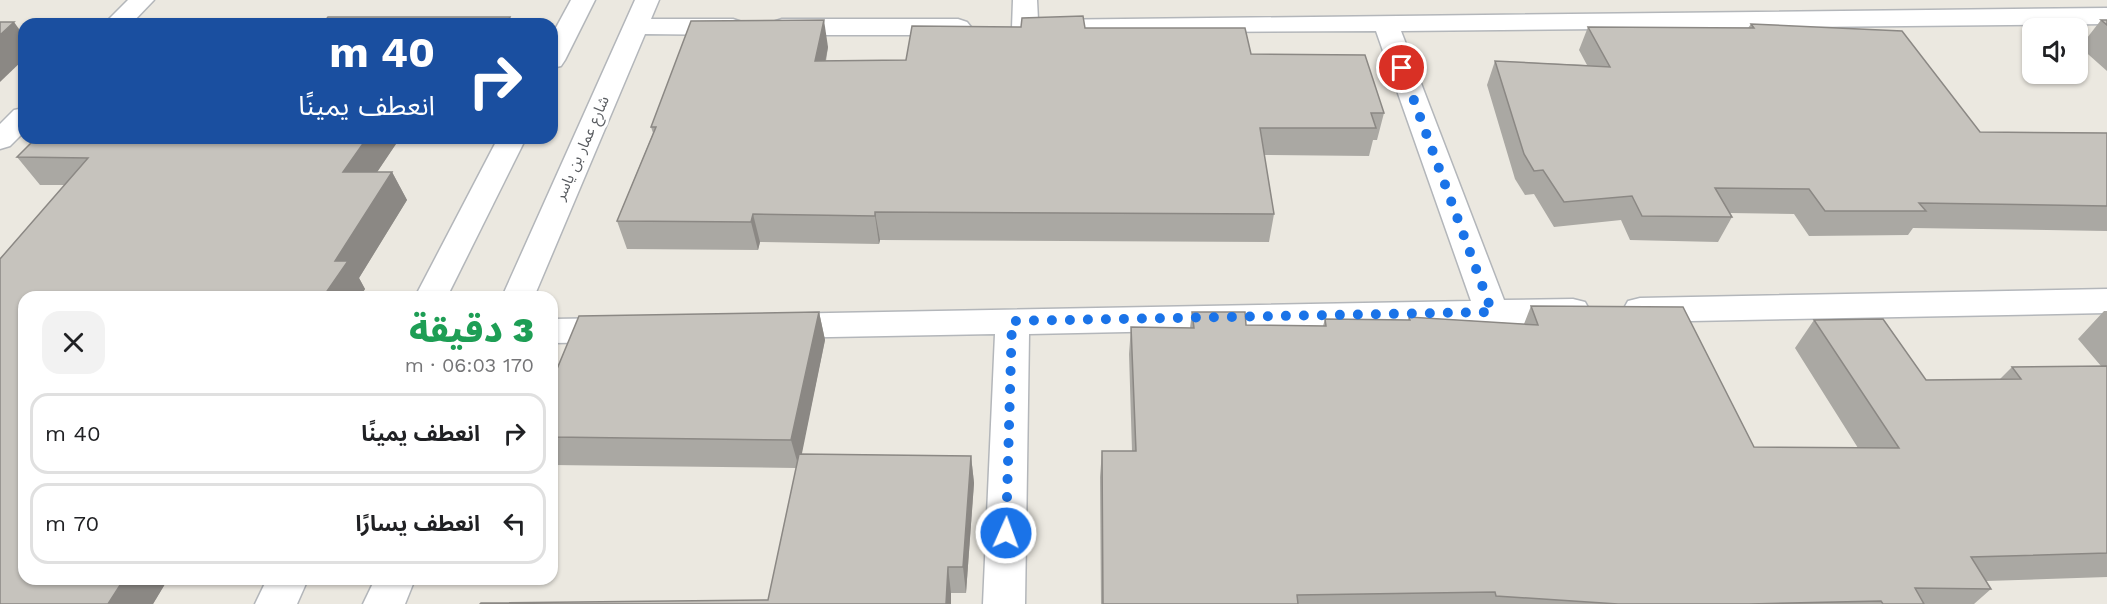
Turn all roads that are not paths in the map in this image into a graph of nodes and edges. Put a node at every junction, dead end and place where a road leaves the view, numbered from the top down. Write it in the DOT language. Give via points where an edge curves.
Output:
graph roads {
  1 [pos="142,0"];
  2 [pos="583,0"];
  3 [pos="647,0"];
  4 [pos="1025,0"];
  5 [pos="1692,0"];
  6 [pos="2010,0"];
  7 [pos="2107,16"];
  8 [pos="2030,17"];
  9 [pos="123,18"];
  10 [pos="1707,21"];
  11 [pos="1386,24"];
  12 [pos="636,26"];
  13 [pos="1001,28"];
  14 [pos="558,48"];
  15 [pos="18,122"];
  16 [pos="0,140"];
  17 [pos="509,144"];
  18 [pos="434,291"];
  19 [pos="521,291"];
  20 [pos="2107,301"];
  21 [pos="1492,312"];
  22 [pos="1012,321"];
  23 [pos="741,327"];
  24 [pos="646,329"];
  25 [pos="558,331"];
  26 [pos="285,585"];
  27 [pos="392,585"];
  28 [pos="276,604"];
  29 [pos="384,604"];
  30 [pos="1004,604"];
  1 -- 9 [label="street"];
  2 -- 14 [label="street"];
  3 -- 12 [label="street, شارع عمار بن ياسر"];
  4 -- 13 [label="street"];
  5 -- 10 [label="street"];
  6 -- 8 [label="street"];
  7 -- 8 [label="street"];
  8 -- 10 [label="street"];
  10 -- 11 [label="street"];
  11 -- 13 [label="street"];
  11 -- 21 [label="street"];
  12 -- 13 [label="street"];
  12 -- 19 [label="street, شارع عمار بن ياسر"];
  15 -- 16 [label="street"];
  17 -- 18 [label="street"];
  20 -- 21 [label="street"];
  21 -- 22 [label="street"];
  22 -- 23 [label="street"];
  22 -- 30 [label="street"];
  24 -- 25 [label="street"];
  26 -- 28 [label="street"];
  27 -- 29 [label="street"];
}
